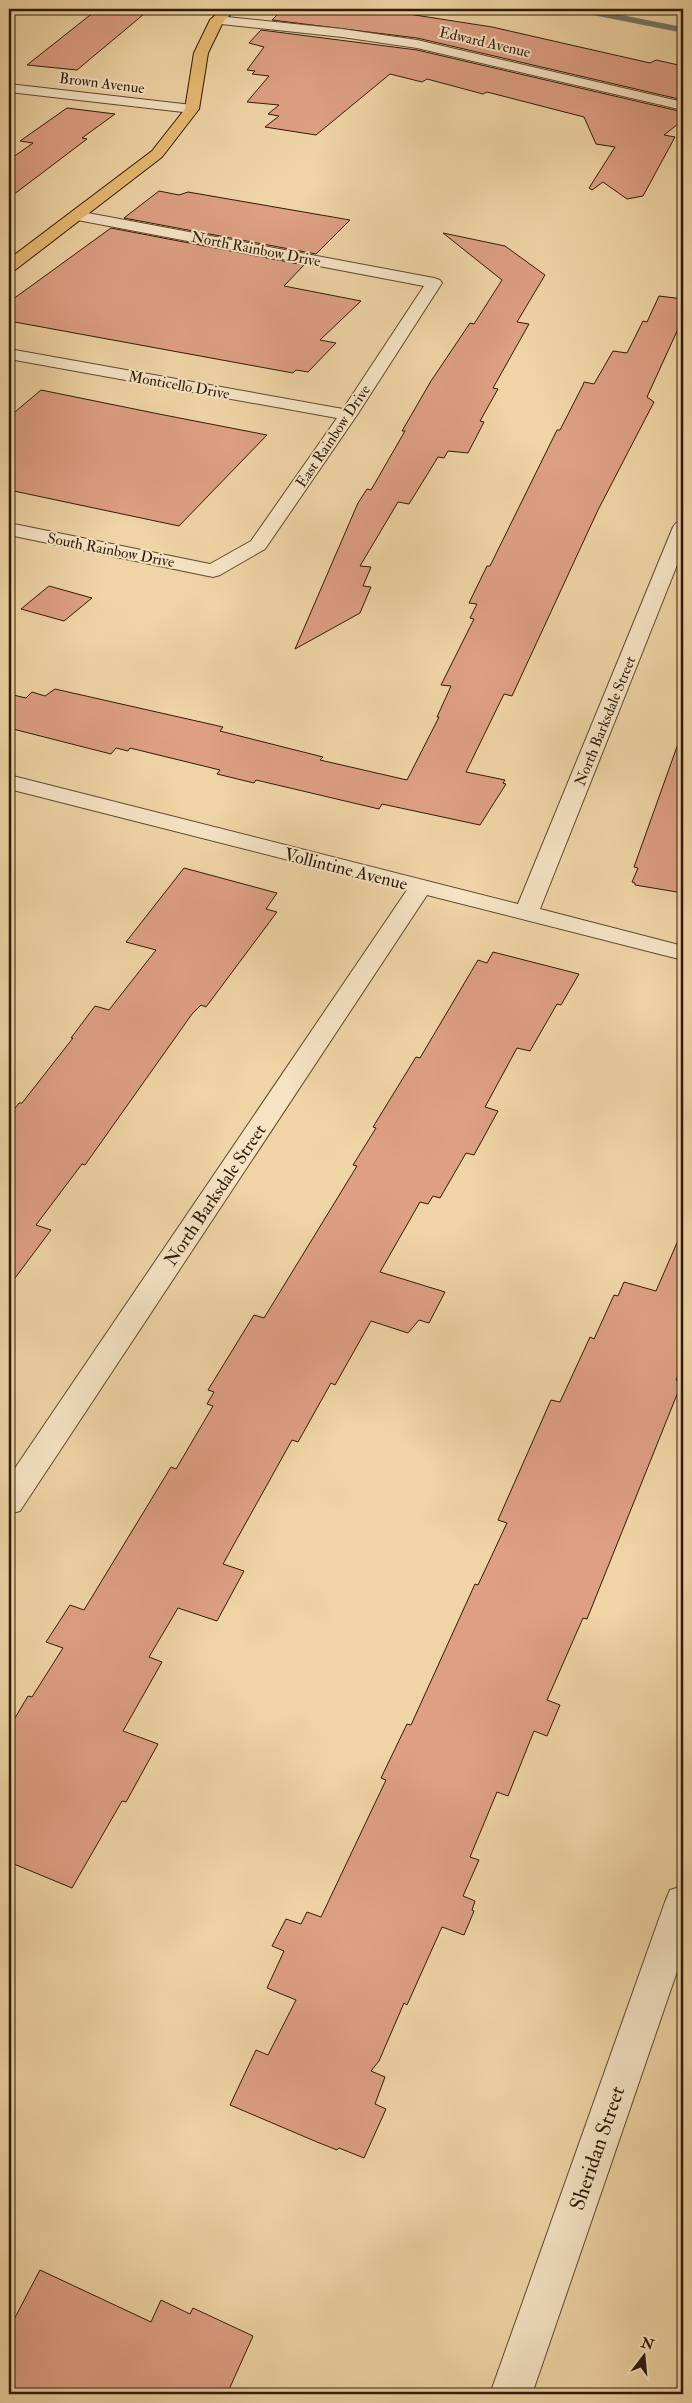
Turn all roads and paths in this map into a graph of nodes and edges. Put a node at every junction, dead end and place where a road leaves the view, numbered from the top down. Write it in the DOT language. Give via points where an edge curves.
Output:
graph roads {
  1 [pos="230,9"];
  2 [pos="217,20"];
  3 [pos="9,88"];
  4 [pos="683,106"];
  5 [pos="192,109"];
  6 [pos="76,216"];
  7 [pos="9,267"];
  8 [pos="434,283"];
  9 [pos="9,354"];
  10 [pos="348,415"];
  11 [pos="683,527"];
  12 [pos="9,530"];
  13 [pos="213,571"];
  14 [pos="9,782"];
  15 [pos="420,888"];
  16 [pos="526,914"];
  17 [pos="683,953"];
  18 [pos="9,1502"];
  19 [pos="683,1902"];
  20 [pos="511,2394"];
  1 -- 2 [label="main road"];
  2 -- 4 [label="street, Edward Avenue" via="308,28 416,44 496,60"];
  2 -- 5 [label="main road" via="201,53"];
  3 -- 5 [label="street, Brown Avenue"];
  5 -- 6 [label="main road" via="157,154"];
  6 -- 7 [label="main road"];
  6 -- 8 [label="street, North Rainbow Drive"];
  8 -- 10 [label="street, East Rainbow Drive"];
  9 -- 10 [label="street, Monticello Drive"];
  10 -- 13 [label="street, East Rainbow Drive" via="258,545"];
  11 -- 16 [label="street, North Barksdale Street"];
  12 -- 13 [label="street, South Rainbow Drive"];
  14 -- 15 [label="street, Vollintine Avenue"];
  15 -- 16 [label="street, Vollintine Avenue"];
  15 -- 18 [label="street, North Barksdale Street"];
  16 -- 17 [label="street, Vollintine Avenue"];
  19 -- 20 [label="street, Sheridan Street"];
}
